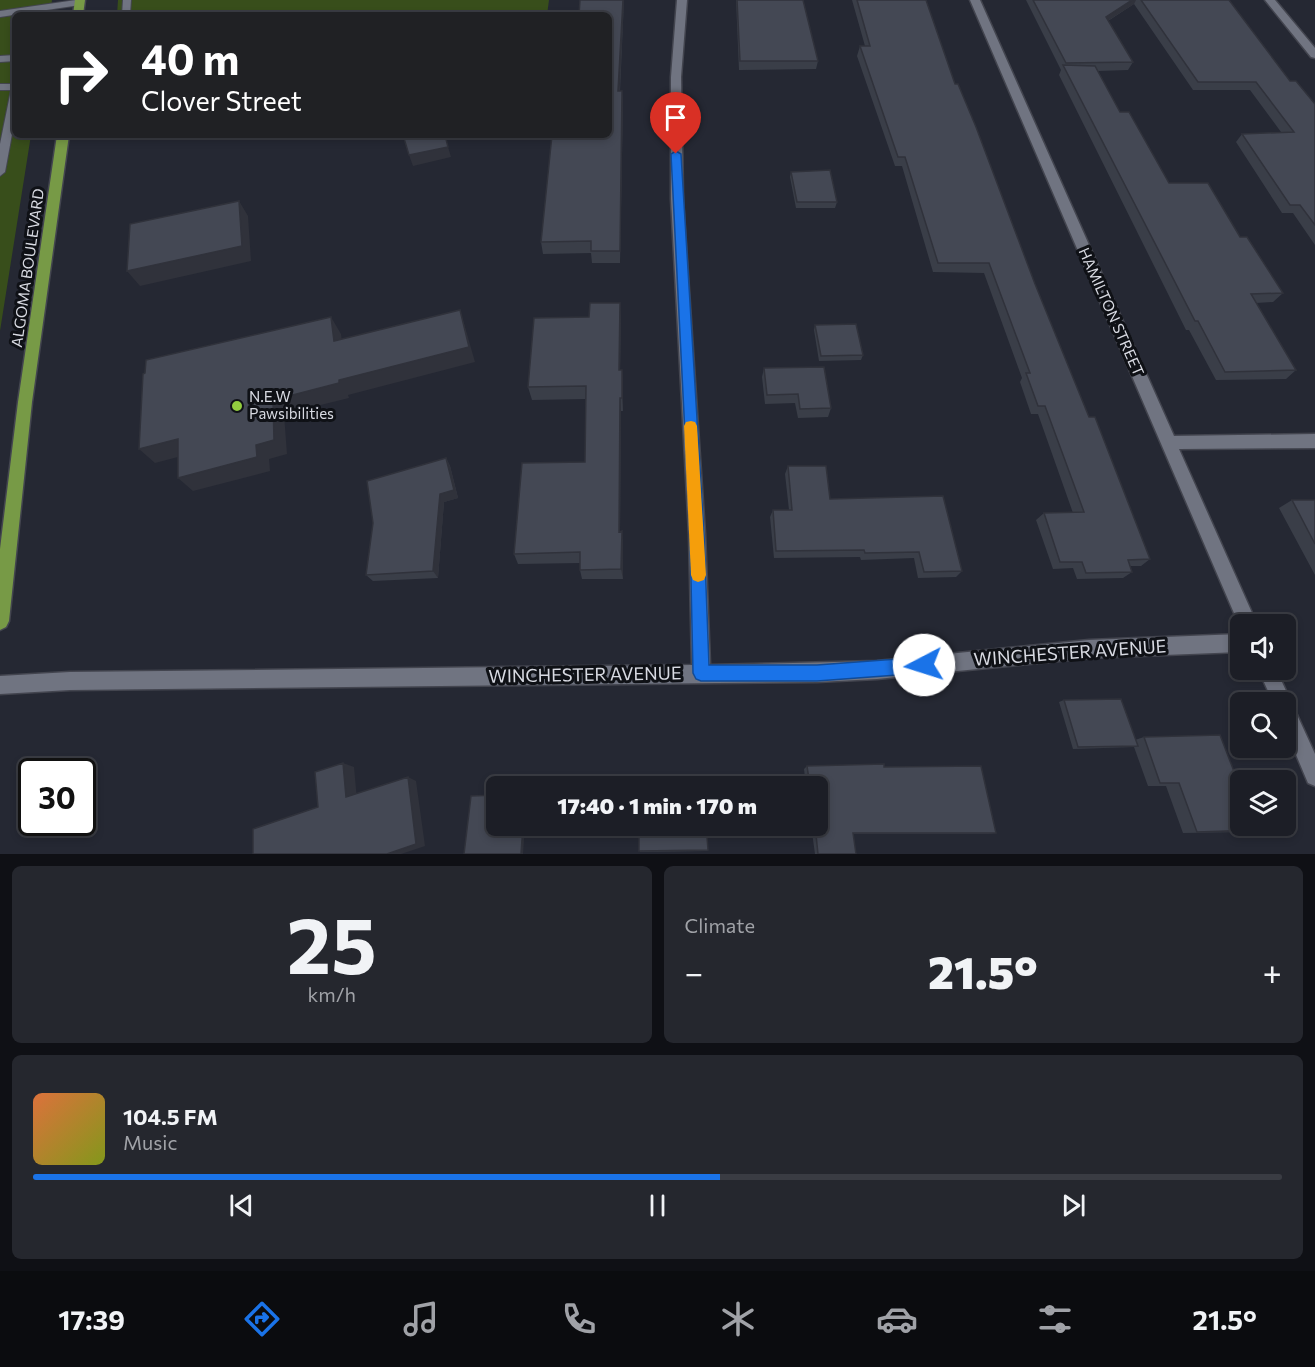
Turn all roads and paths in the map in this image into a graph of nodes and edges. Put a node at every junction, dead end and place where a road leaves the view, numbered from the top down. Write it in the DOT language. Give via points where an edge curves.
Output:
graph roads {
  1 [pos="682,0"];
  2 [pos="975,0"];
  3 [pos="1270,0"];
  4 [pos="80,1"];
  5 [pos="33,12"];
  6 [pos="1315,55"];
  7 [pos="12,107"];
  8 [pos="63,138"];
  9 [pos="0,172"];
  10 [pos="1315,441"];
  11 [pos="1170,443"];
  12 [pos="1244,614"];
  13 [pos="0,621"];
  14 [pos="1230,643"];
  15 [pos="701,673"];
  16 [pos="0,685"];
  17 [pos="1296,733"];
  18 [pos="1315,776"];
  1 -- 15 [label="street" via="676,77 677,199"];
  2 -- 11 [label="street, HAMILTON STREET"];
  3 -- 6 [label="street"];
  4 -- 5 [label="lane"];
  7 -- 9 [label="lane"];
  8 -- 13 [label="main road, ALGOMA BOULEVARD" via="25,402"];
  10 -- 11 [label="street"];
  11 -- 12 [label="street, HAMILTON STREET"];
  14 -- 15 [label="street, WINCHESTER AVENUE" via="1089,649 817,673"];
  15 -- 16 [label="street, WINCHESTER AVENUE"];
  17 -- 18 [label="street"];
}
